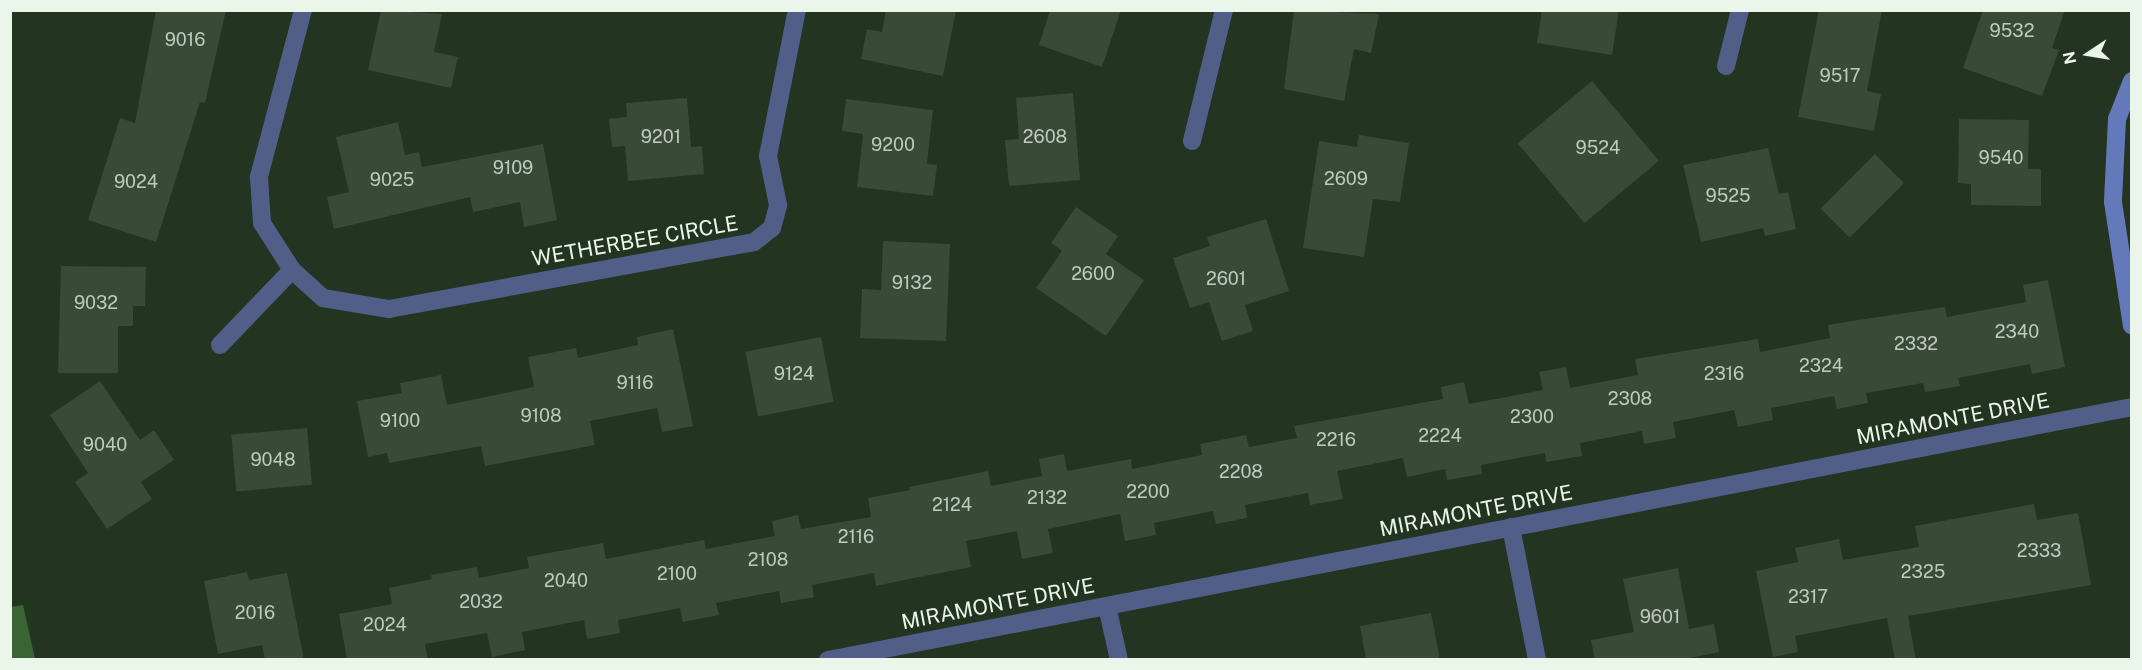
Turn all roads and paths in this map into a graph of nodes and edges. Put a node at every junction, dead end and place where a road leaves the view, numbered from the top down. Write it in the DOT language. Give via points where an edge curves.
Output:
graph roads {
  1 [pos="303,10"];
  2 [pos="797,10"];
  3 [pos="1224,10"];
  4 [pos="1740,10"];
  5 [pos="1726,66"];
  6 [pos="2132,81"];
  7 [pos="1192,141"];
  8 [pos="292,270"];
  9 [pos="2132,326"];
  10 [pos="220,345"];
  11 [pos="2132,407"];
  12 [pos="1511,527"];
  13 [pos="1107,606"];
  14 [pos="828,660"];
  15 [pos="1119,660"];
  16 [pos="1537,660"];
  1 -- 8 [label="street, WETHERBEE CIRCLE" via="259,177 262,223"];
  2 -- 8 [label="street, WETHERBEE CIRCLE" via="768,156 778,205 772,228 754,242 389,309 323,298"];
  3 -- 7 [label="street"];
  4 -- 5 [label="street"];
  6 -- 9 [label="street" via="2117,119 2113,202"];
  8 -- 10 [label="street"];
  11 -- 12 [label="street, MIRAMONTE DRIVE"];
  12 -- 13 [label="street, MIRAMONTE DRIVE"];
  12 -- 16 [label="street"];
  13 -- 14 [label="street, MIRAMONTE DRIVE"];
  13 -- 15 [label="street"];
}
